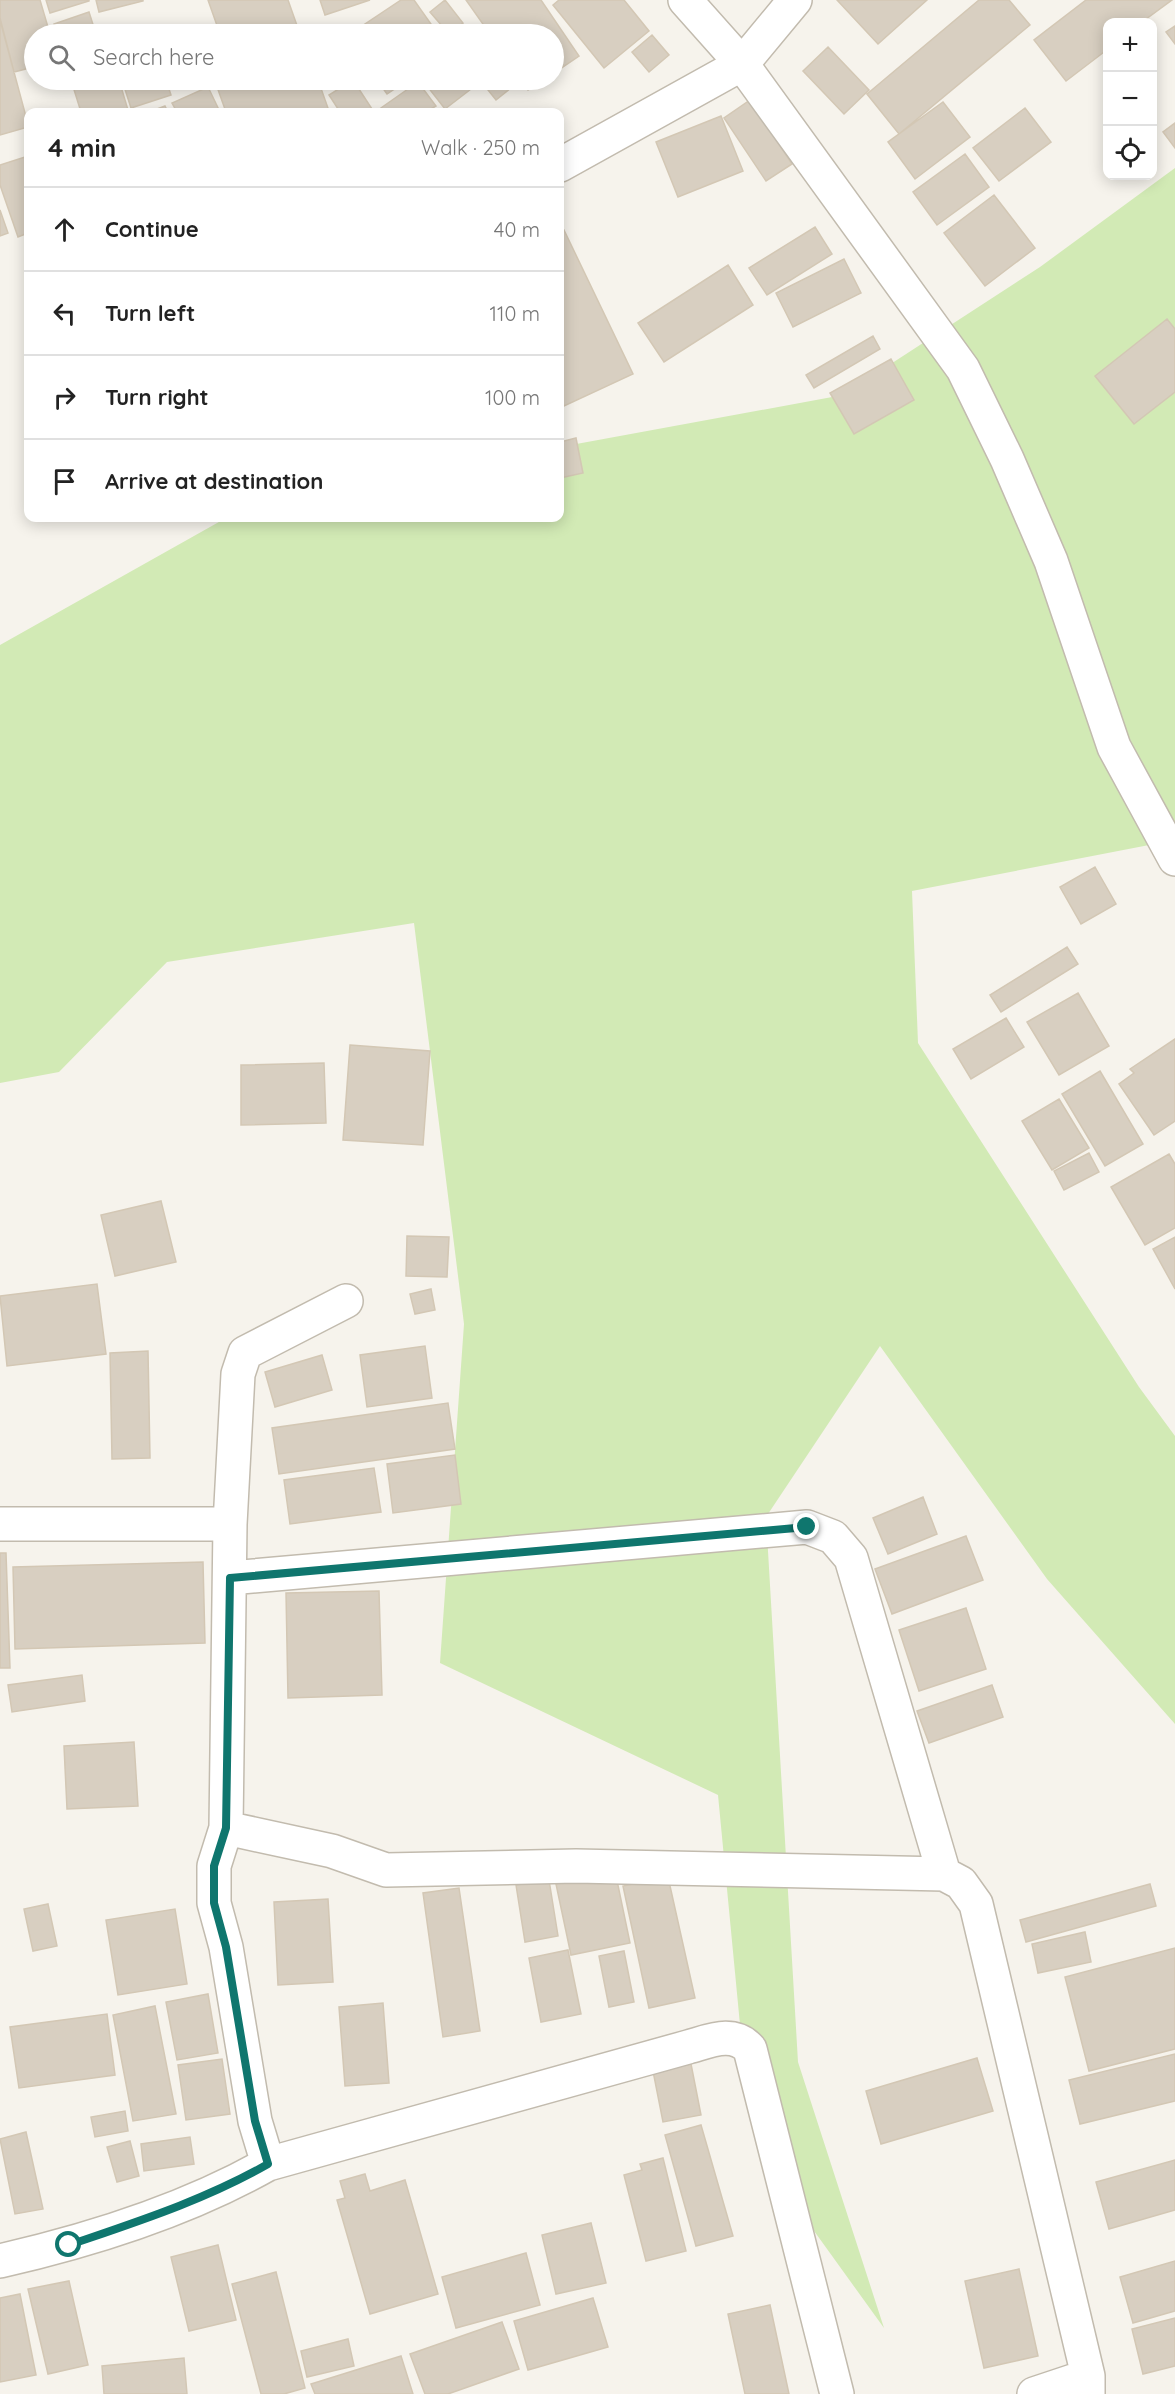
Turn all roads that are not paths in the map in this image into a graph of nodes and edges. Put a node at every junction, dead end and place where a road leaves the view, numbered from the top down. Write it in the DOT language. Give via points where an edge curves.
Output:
graph roads {
  1 [pos="686,0"];
  2 [pos="795,0"];
  3 [pos="742,64"];
  4 [pos="564,163"];
  5 [pos="1175,859"];
  6 [pos="346,1300"];
  7 [pos="0,1524"];
  8 [pos="230,1524"];
  9 [pos="230,1578"];
  10 [pos="226,1828"];
  11 [pos="944,1874"];
  12 [pos="268,2164"];
  13 [pos="0,2261"];
  14 [pos="1088,2385"];
  15 [pos="837,2394"];
  16 [pos="1034,2394"];
  1 -- 3 [label="street"];
  2 -- 3 [label="street"];
  3 -- 4 [label="street"];
  3 -- 5 [label="street" via="963,369 1051,561 1114,747"];
  6 -- 8 [label="street" via="245,1353 238,1374"];
  7 -- 8 [label="street"];
  8 -- 9 [label="street"];
  9 -- 10 [label="street"];
  9 -- 11 [label="street" via="807,1527 833,1537 851,1558"];
  10 -- 11 [label="street" via="332,1851 386,1870 576,1866"];
  10 -- 12 [label="street" via="214,1866 214,1903 226,1947 255,2121"];
  11 -- 14 [label="street" via="961,1883 976,1904"];
  12 -- 13 [label="street" via="166,2212 69,2245"];
  12 -- 15 [label="street" via="688,2047 736,2038 750,2049"];
  14 -- 16 [label="street"];
}
